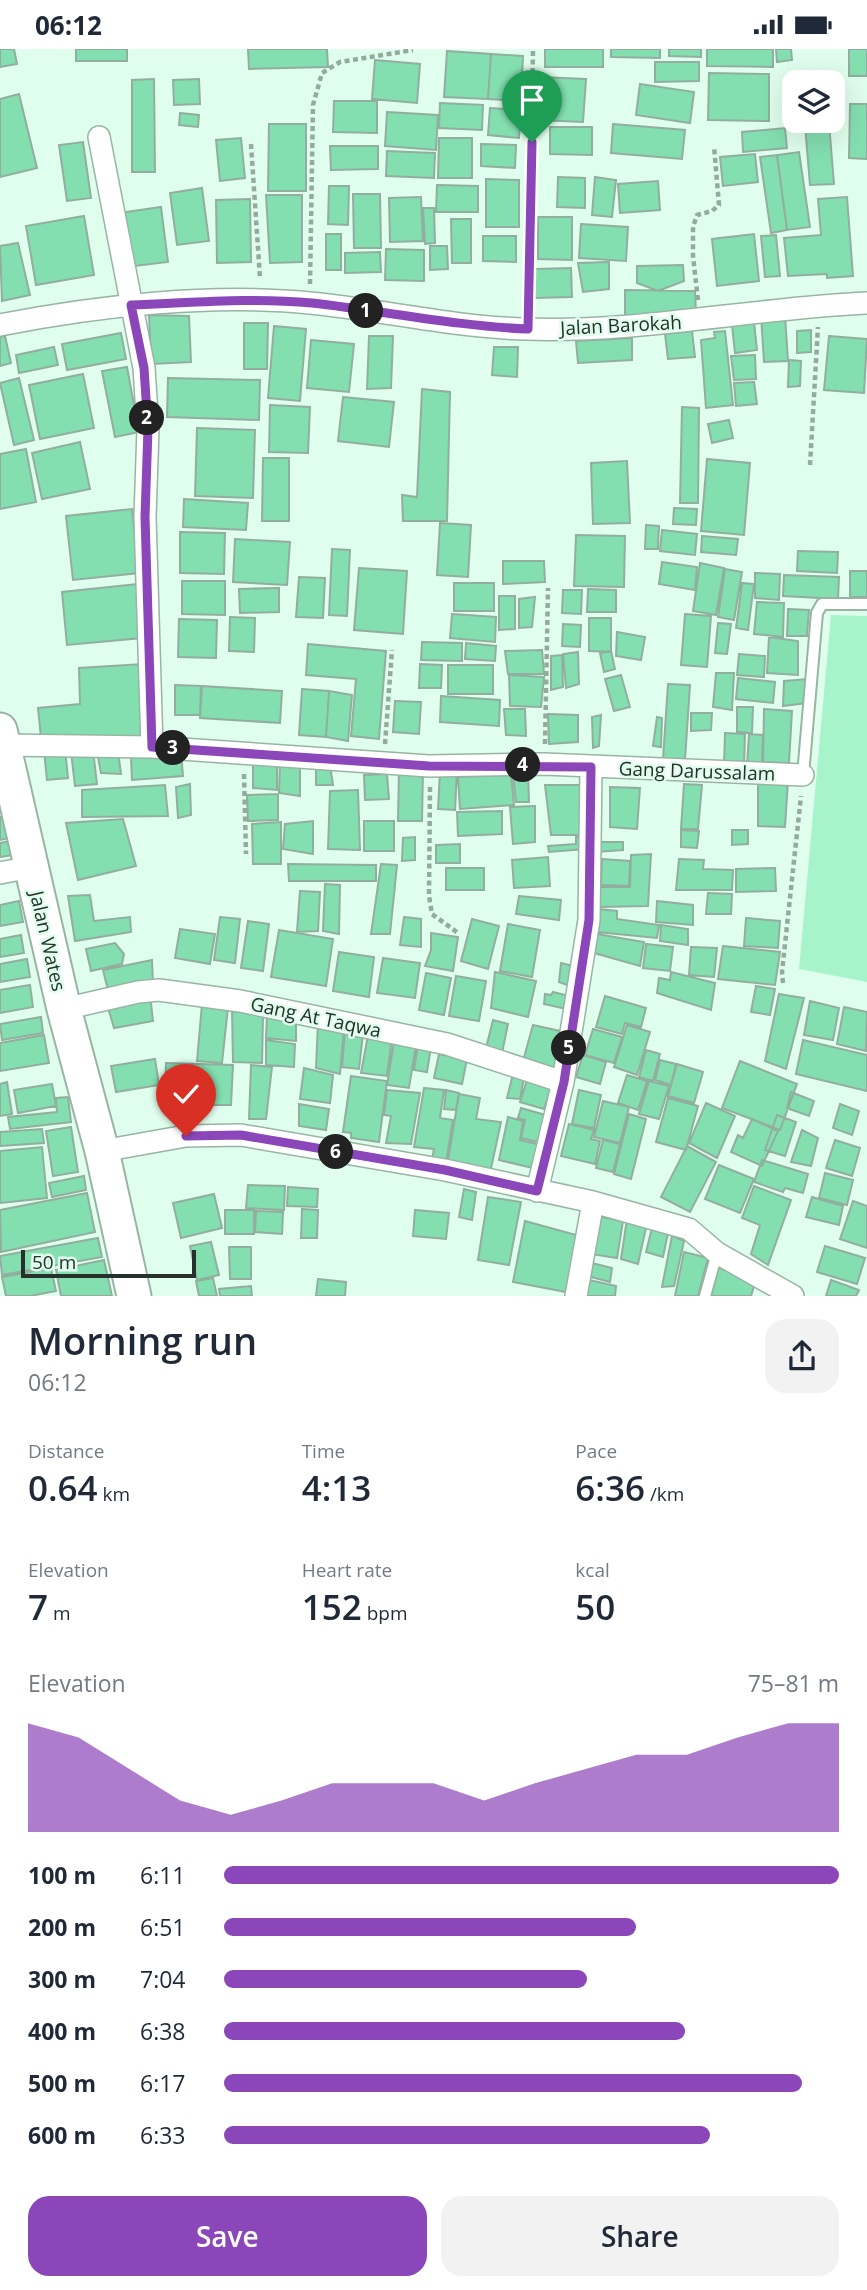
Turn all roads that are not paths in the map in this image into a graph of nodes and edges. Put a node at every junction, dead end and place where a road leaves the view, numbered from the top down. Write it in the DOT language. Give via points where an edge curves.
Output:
graph roads {
  1 [pos="99,137"];
  2 [pos="867,303"];
  3 [pos="131,305"];
  4 [pos="0,325"];
  5 [pos="867,604"];
  6 [pos="2,737"];
  7 [pos="152,747"];
  8 [pos="591,767"];
  9 [pos="803,775"];
  10 [pos="16,870"];
  11 [pos="64,1009"];
  12 [pos="564,1082"];
  13 [pos="102,1151"];
  14 [pos="537,1191"];
  15 [pos="593,1202"];
  16 [pos="717,1253"];
  17 [pos="134,1296"];
  18 [pos="576,1296"];
  19 [pos="705,1296"];
  20 [pos="793,1296"];
  1 -- 3 [label="street"];
  2 -- 3 [label="street, Jalan Barokah" via="624,327 528,329 261,300"];
  3 -- 4 [label="street, Jalan Barokah"];
  3 -- 7 [label="street" via="144,368 148,429 145,517"];
  5 -- 9 [label="lane" via="822,604 817,613"];
  6 -- 7 [label="street, Gang Darussalam"];
  6 -- 10 [label="main road, Jalan Wates"];
  7 -- 8 [label="street, Gang Darussalam" via="429,766"];
  8 -- 9 [label="street, Gang Darussalam"];
  8 -- 12 [label="street" via="589,920"];
  10 -- 11 [label="main road, Jalan Wates"];
  11 -- 12 [label="street, Gang At Taqwa" via="159,990 240,1001 447,1044"];
  11 -- 13 [label="main road, Jalan Wates"];
  12 -- 14 [label="street"];
  13 -- 14 [label="street" via="186,1136 241,1135 445,1170"];
  13 -- 17 [label="main road, Jalan Wates"];
  14 -- 15 [label="street"];
  15 -- 16 [label="street" via="689,1229"];
  15 -- 18 [label="street"];
  16 -- 19 [label="lane"];
  16 -- 20 [label="street"];
}
